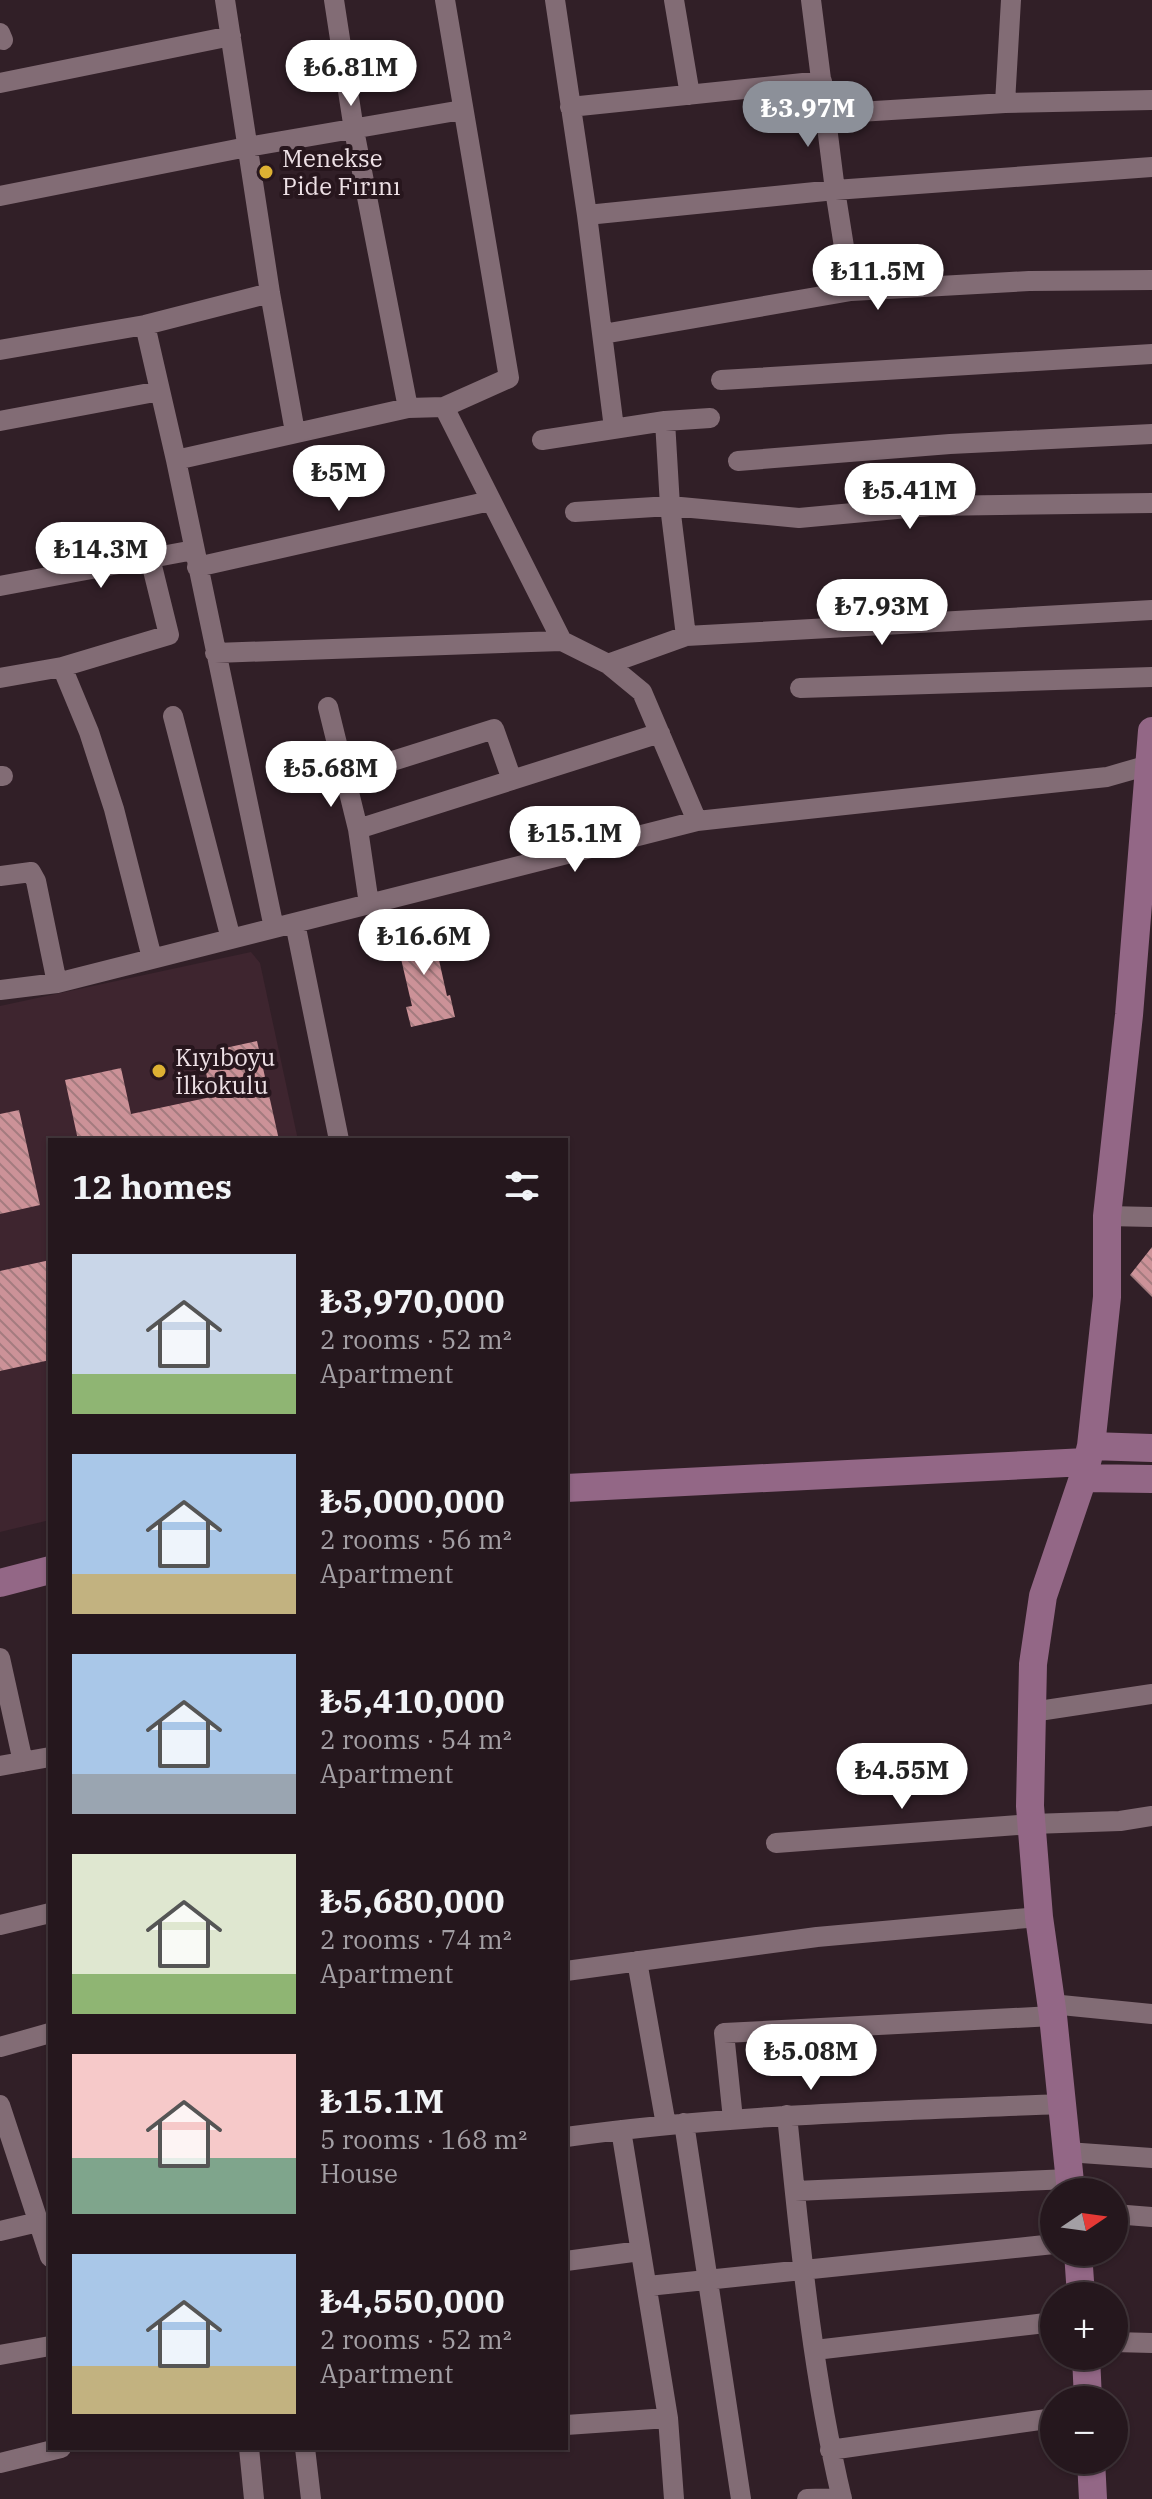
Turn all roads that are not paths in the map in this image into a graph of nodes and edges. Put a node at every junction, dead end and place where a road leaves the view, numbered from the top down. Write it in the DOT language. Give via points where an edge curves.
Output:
graph roads {
  1 [pos="225,0"];
  2 [pos="334,0"];
  3 [pos="445,0"];
  4 [pos="555,0"];
  5 [pos="674,0"];
  6 [pos="811,0"];
  7 [pos="1011,0"];
  8 [pos="231,36"];
  9 [pos="822,81"];
  10 [pos="0,83"];
  11 [pos="690,95"];
  12 [pos="1152,100"];
  13 [pos="1005,103"];
  14 [pos="570,107"];
  15 [pos="462,110"];
  16 [pos="826,114"];
  17 [pos="354,130"];
  18 [pos="247,147"];
  19 [pos="1152,167"];
  20 [pos="835,190"];
  21 [pos="0,196"];
  22 [pos="587,215"];
  23 [pos="1152,280"];
  24 [pos="851,291"];
  25 [pos="270,293"];
  26 [pos="145,325"];
  27 [pos="603,334"];
  28 [pos="0,350"];
  29 [pos="1152,354"];
  30 [pos="721,380"];
  31 [pos="160,391"];
  32 [pos="444,407"];
  33 [pos="408,408"];
  34 [pos="710,418"];
  35 [pos="0,421"];
  36 [pos="665,421"];
  37 [pos="614,428"];
  38 [pos="295,432"];
  39 [pos="1152,434"];
  40 [pos="542,440"];
  41 [pos="176,460"];
  42 [pos="738,461"];
  43 [pos="490,501"];
  44 [pos="1152,503"];
  45 [pos="670,506"];
  46 [pos="575,512"];
  47 [pos="150,558"];
  48 [pos="196,558"];
  49 [pos="0,586"];
  50 [pos="1152,610"];
  51 [pos="686,636"];
  52 [pos="562,641"];
  53 [pos="215,653"];
  54 [pos="608,664"];
  55 [pos="62,667"];
  56 [pos="1152,677"];
  57 [pos="0,678"];
  58 [pos="800,688"];
  59 [pos="328,707"];
  60 [pos="173,716"];
  61 [pos="1152,731"];
  62 [pos="660,733"];
  63 [pos="1151,764"];
  64 [pos="345,776"];
  65 [pos="512,780"];
  66 [pos="697,821"];
  67 [pos="358,829"];
  68 [pos="0,876"];
  69 [pos="369,904"];
  70 [pos="295,923"];
  71 [pos="274,928"];
  72 [pos="231,939"];
  73 [pos="152,958"];
  74 [pos="57,983"];
  75 [pos="0,990"];
  76 [pos="339,1138"];
  77 [pos="1107,1216"];
  78 [pos="1152,1217"];
  79 [pos="1152,1448"];
  80 [pos="1087,1462"];
  81 [pos="1152,1479"];
  82 [pos="568,1488"];
  83 [pos="48,1571"];
  84 [pos="0,1583"];
  85 [pos="0,1658"];
  86 [pos="1152,1694"];
  87 [pos="1032,1712"];
  88 [pos="48,1757"];
  89 [pos="23,1762"];
  90 [pos="0,1766"];
  91 [pos="1152,1816"];
  92 [pos="1032,1824"];
  93 [pos="776,1843"];
  94 [pos="48,1913"];
  95 [pos="1039,1917"];
  96 [pos="0,1925"];
  97 [pos="637,1961"];
  98 [pos="568,1971"];
  99 [pos="1052,2010"];
  100 [pos="1152,2014"];
  101 [pos="48,2034"];
  102 [pos="0,2047"];
  103 [pos="1062,2104"];
  104 [pos="787,2115"];
  105 [pos="2,2117"];
  106 [pos="733,2119"];
  107 [pos="675,2124"];
  108 [pos="621,2130"];
  109 [pos="568,2137"];
  110 [pos="1152,2158"];
  111 [pos="1069,2174"];
  112 [pos="41,2191"];
  113 [pos="795,2191"];
  114 [pos="1128,2215"];
  115 [pos="1152,2217"];
  116 [pos="38,2222"];
  117 [pos="0,2231"];
  118 [pos="1040,2245"];
  119 [pos="48,2251"];
  120 [pos="640,2251"];
  121 [pos="568,2261"];
  122 [pos="802,2269"];
  123 [pos="710,2279"];
  124 [pos="648,2286"];
  125 [pos="1040,2324"];
  126 [pos="1128,2342"];
  127 [pos="1152,2343"];
  128 [pos="48,2346"];
  129 [pos="815,2350"];
  130 [pos="0,2355"];
  131 [pos="668,2418"];
  132 [pos="1040,2420"];
  133 [pos="568,2425"];
  134 [pos="53,2450"];
  135 [pos="249,2450"];
  136 [pos="305,2450"];
  137 [pos="830,2450"];
  138 [pos="0,2463"];
  139 [pos="1092,2474"];
  140 [pos="254,2499"];
  141 [pos="311,2499"];
  142 [pos="674,2499"];
  143 [pos="741,2499"];
  144 [pos="807,2499"];
  145 [pos="842,2499"];
  146 [pos="1093,2499"];
  1 -- 8 [label="street"];
  2 -- 17 [label="street"];
  3 -- 15 [label="street"];
  4 -- 14 [label="street"];
  5 -- 11 [label="street"];
  6 -- 9 [label="street"];
  7 -- 13 [label="street"];
  8 -- 10 [label="street"];
  8 -- 18 [label="street"];
  9 -- 11 [label="street"];
  9 -- 16 [label="street"];
  11 -- 14 [label="street"];
  12 -- 13 [label="street"];
  13 -- 16 [label="street"];
  14 -- 22 [label="street"];
  15 -- 17 [label="street"];
  15 -- 32 [label="street" via="509,378"];
  16 -- 20 [label="street"];
  17 -- 18 [label="street"];
  17 -- 33 [label="street"];
  18 -- 21 [label="street"];
  18 -- 25 [label="street"];
  19 -- 20 [label="street"];
  20 -- 22 [label="street"];
  20 -- 24 [label="street"];
  22 -- 27 [label="street"];
  23 -- 24 [label="street"];
  24 -- 27 [label="street"];
  25 -- 26 [label="street"];
  25 -- 38 [label="street"];
  26 -- 28 [label="street"];
  26 -- 31 [label="street"];
  27 -- 37 [label="street"];
  29 -- 30 [label="street"];
  31 -- 35 [label="street"];
  31 -- 41 [label="street"];
  32 -- 33 [label="street"];
  32 -- 43 [label="street"];
  33 -- 38 [label="street"];
  34 -- 36 [label="street"];
  36 -- 37 [label="street"];
  36 -- 45 [label="street"];
  37 -- 40 [label="street"];
  38 -- 41 [label="street"];
  39 -- 42 [label="street"];
  41 -- 48 [label="street"];
  43 -- 48 [label="street"];
  43 -- 52 [label="street"];
  44 -- 45 [label="street" via="929,506 799,518"];
  45 -- 46 [label="street"];
  45 -- 51 [label="street"];
  47 -- 48 [label="street"];
  47 -- 49 [label="street"];
  47 -- 55 [label="street" via="169,635"];
  48 -- 53 [label="street"];
  50 -- 51 [label="street"];
  51 -- 54 [label="street"];
  52 -- 53 [label="street"];
  52 -- 54 [label="street"];
  53 -- 71 [label="street"];
  54 -- 62 [label="street" via="642,692"];
  55 -- 57 [label="street"];
  55 -- 73 [label="street" via="114,809"];
  56 -- 58 [label="street"];
  59 -- 64 [label="street"];
  60 -- 72 [label="street"];
  61 -- 63 [label="main road"];
  62 -- 65 [label="street"];
  62 -- 66 [label="street"];
  63 -- 66 [label="street" via="1107,777"];
  63 -- 77 [label="main road"];
  64 -- 65 [label="street" via="494,729"];
  64 -- 67 [label="street"];
  65 -- 67 [label="street"];
  66 -- 69 [label="street"];
  67 -- 69 [label="street"];
  68 -- 74 [label="street" via="31,872 36,881"];
  69 -- 70 [label="street"];
  70 -- 71 [label="street"];
  70 -- 76 [label="street"];
  71 -- 72 [label="street"];
  72 -- 73 [label="street"];
  73 -- 74 [label="street"];
  74 -- 75 [label="street"];
  77 -- 78 [label="street"];
  77 -- 80 [label="main road" via="1107,1297"];
  79 -- 80 [label="main road"];
  80 -- 81 [label="main road"];
  80 -- 82 [label="main road"];
  80 -- 87 [label="main road" via="1043,1596"];
  83 -- 84 [label="main road"];
  85 -- 89 [label="street"];
  86 -- 87 [label="street"];
  87 -- 92 [label="main road"];
  88 -- 89 [label="street"];
  89 -- 90 [label="street"];
  91 -- 92 [label="street"];
  92 -- 93 [label="street"];
  92 -- 95 [label="main road"];
  94 -- 96 [label="street"];
  95 -- 97 [label="street" via="817,1937"];
  95 -- 99 [label="main road"];
  97 -- 98 [label="street"];
  97 -- 107 [label="street"];
  99 -- 100 [label="street"];
  99 -- 103 [label="main road"];
  99 -- 106 [label="street" via="724,2033"];
  101 -- 102 [label="street"];
  103 -- 104 [label="street"];
  103 -- 111 [label="main road"];
  104 -- 106 [label="street"];
  104 -- 113 [label="street"];
  105 -- 112 [label="street"];
  106 -- 107 [label="street"];
  107 -- 108 [label="street"];
  107 -- 123 [label="street"];
  108 -- 109 [label="street"];
  108 -- 120 [label="street"];
  110 -- 111 [label="street"];
  111 -- 113 [label="street"];
  112 -- 116 [label="street"];
  113 -- 122 [label="street"];
  114 -- 115 [label="street"];
  116 -- 117 [label="street"];
  116 -- 119 [label="street"];
  118 -- 122 [label="street"];
  120 -- 121 [label="street"];
  120 -- 124 [label="street"];
  122 -- 123 [label="street"];
  122 -- 129 [label="street"];
  123 -- 124 [label="street"];
  123 -- 143 [label="street"];
  124 -- 131 [label="street"];
  125 -- 129 [label="street"];
  126 -- 127 [label="street"];
  128 -- 130 [label="street"];
  129 -- 137 [label="street"];
  131 -- 133 [label="street"];
  131 -- 142 [label="street"];
  132 -- 137 [label="street"];
  134 -- 138 [label="street"];
  135 -- 140 [label="street"];
  136 -- 141 [label="street"];
  137 -- 145 [label="street"];
  139 -- 146 [label="main road"];
  144 -- 145 [label="street"];
}
